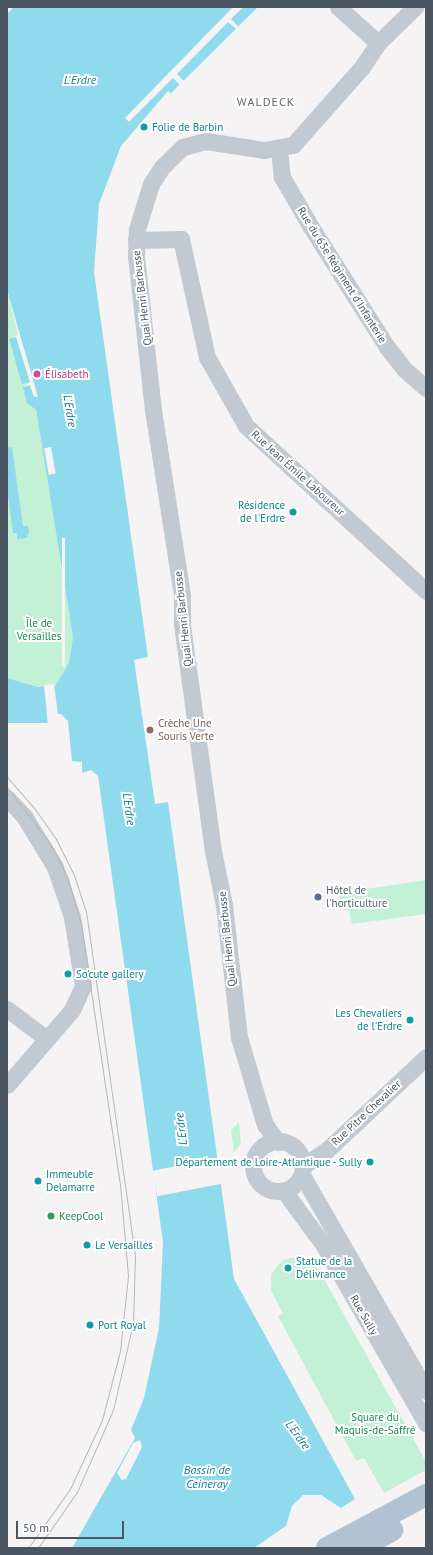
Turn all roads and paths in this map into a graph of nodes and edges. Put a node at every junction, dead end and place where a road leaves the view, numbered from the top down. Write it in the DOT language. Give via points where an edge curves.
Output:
graph roads {
  1 [pos="338,7"];
  2 [pos="414,7"];
  3 [pos="378,43"];
  4 [pos="279,150"];
  5 [pos="136,240"];
  6 [pos="426,388"];
  7 [pos="426,591"];
  8 [pos="7,798"];
  9 [pos="7,1009"];
  10 [pos="47,1038"];
  11 [pos="426,1056"];
  12 [pos="7,1085"];
  13 [pos="265,1125"];
  14 [pos="278,1142"];
  15 [pos="259,1151"];
  16 [pos="302,1170"];
  17 [pos="284,1191"];
  18 [pos="426,1391"];
  19 [pos="426,1423"];
  20 [pos="426,1495"];
  21 [pos="426,1511"];
  22 [pos="364,1542"];
  23 [pos="327,1548"];
  1 -- 3 [label="street"];
  2 -- 3 [label="street"];
  3 -- 4 [label="street" via="301,138 293,146"];
  4 -- 5 [label="street, Quai Henri Barbusse" via="206,141 183,147 162,166 144,199"];
  4 -- 6 [label="street, Rue du 65e Régiment d'Infanterie" via="282,177 321,243 387,348 404,369"];
  5 -- 7 [label="street, Rue Jean Émile Laboureur" via="181,239 207,357 246,426"];
  5 -- 13 [label="street, Quai Henri Barbusse" via="153,410 170,532 178,568 182,624 213,851 224,905 235,1012"];
  8 -- 10 [label="street" via="40,841 65,892 80,956 83,986 80,998"];
  9 -- 10 [label="street"];
  10 -- 12 [label="street"];
  11 -- 16 [label="street, Rue Pitre Chevalier" via="328,1150"];
  13 -- 14 [label="street, Quai Henri Barbusse"];
  13 -- 15 [label="street" via="259,1133"];
  14 -- 15 [label="street"];
  14 -- 16 [label="street" via="296,1149"];
  15 -- 17 [label="street" via="253,1167 258,1180 269,1189"];
  16 -- 17 [label="street" via="297,1183"];
  16 -- 18 [label="street, Rue Sully"];
  17 -- 19 [label="street, Rue Sully" via="323,1244"];
  20 -- 22 [label="main road"];
  21 -- 22 [label="main road"];
  22 -- 23 [label="main road"];
}
